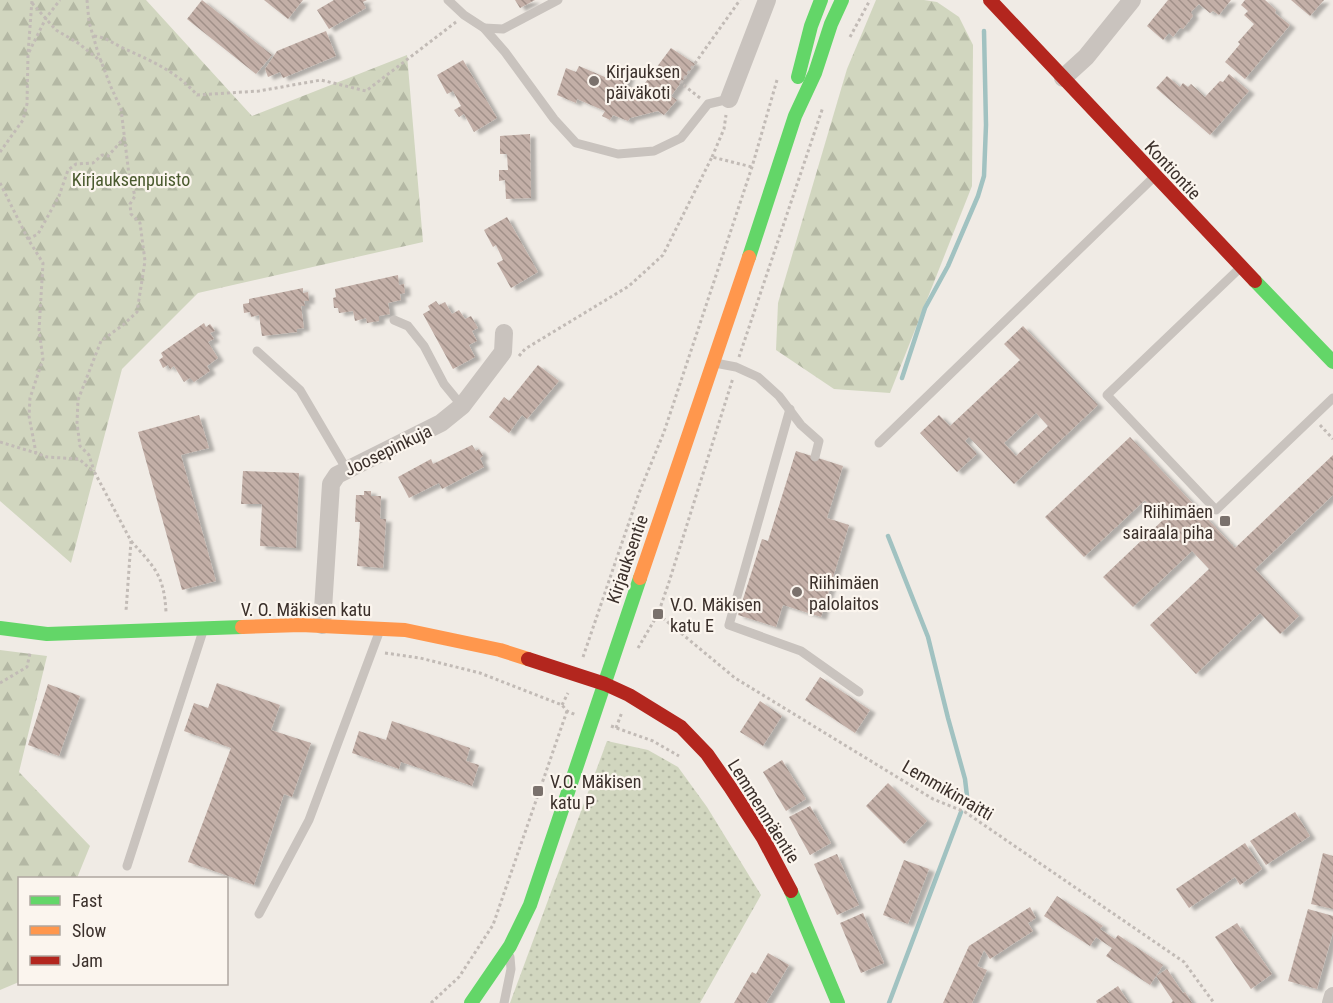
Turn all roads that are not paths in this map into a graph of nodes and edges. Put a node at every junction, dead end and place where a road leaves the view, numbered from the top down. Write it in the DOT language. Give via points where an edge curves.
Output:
graph roads {
  1 [pos="448,0"];
  2 [pos="558,0"];
  3 [pos="767,0"];
  4 [pos="821,0"];
  5 [pos="842,0"];
  6 [pos="990,0"];
  7 [pos="1132,0"];
  8 [pos="484,27"];
  9 [pos="1063,78"];
  10 [pos="729,99"];
  11 [pos="795,116"];
  12 [pos="1155,177"];
  13 [pos="1241,267"];
  14 [pos="394,320"];
  15 [pos="504,333"];
  16 [pos="257,351"];
  17 [pos="1333,362"];
  18 [pos="714,363"];
  19 [pos="1333,398"];
  20 [pos="462,406"];
  21 [pos="789,410"];
  22 [pos="879,442"];
  23 [pos="815,457"];
  24 [pos="347,470"];
  25 [pos="322,625"];
  26 [pos="0,628"];
  27 [pos="380,628"];
  28 [pos="204,629"];
  29 [pos="605,684"];
  30 [pos="859,692"];
  31 [pos="127,866"];
  32 [pos="259,914"];
  33 [pos="510,946"];
  34 [pos="1333,996"];
  35 [pos="471,1003"];
  36 [pos="504,1003"];
  37 [pos="838,1003"];
  38 [pos="1331,1003"];
  1 -- 8 [label="lane"];
  2 -- 8 [label="lane" via="503,29"];
  3 -- 10 [label="street"];
  4 -- 11 [label="street, Kirjauksentie" via="798,71"];
  5 -- 11 [label="street, Kirjauksentie"];
  6 -- 9 [label="street, Kontiontie"];
  7 -- 9 [label="street" via="1086,57"];
  8 -- 10 [label="lane" via="576,142 618,154 654,151 681,138 708,104"];
  9 -- 12 [label="street, Kontiontie"];
  11 -- 18 [label="street, Kirjauksentie"];
  12 -- 13 [label="street, Kontiontie"];
  12 -- 22 [label="lane"];
  13 -- 17 [label="street, Kontiontie"];
  13 -- 19 [label="lane" via="1107,395 1216,510"];
  14 -- 20 [label="lane" via="408,326 424,346 444,384"];
  15 -- 20 [label="street, Joosepinkuja" via="503,352"];
  16 -- 24 [label="lane" via="300,390"];
  18 -- 21 [label="lane" via="758,377"];
  18 -- 29 [label="street, Kirjauksentie"];
  20 -- 24 [label="street, Joosepinkuja" via="441,423"];
  21 -- 23 [label="lane" via="819,441"];
  21 -- 30 [label="lane" via="729,626 801,651"];
  24 -- 25 [label="street, Joosepinkuja" via="337,475 328,494"];
  25 -- 27 [label="street, V. O. Mäkisen katu"];
  25 -- 28 [label="street, V. O. Mäkisen katu"];
  26 -- 28 [label="street, V. O. Mäkisen katu" via="47,634"];
  27 -- 29 [label="street, V. O. Mäkisen katu" via="500,650"];
  27 -- 32 [label="lane" via="309,820"];
  28 -- 31 [label="lane"];
  29 -- 33 [label="street, Kirjauksentie" via="530,905"];
  29 -- 37 [label="street, Lemmenmäentie" via="681,727 707,754 787,881"];
  33 -- 35 [label="street, Kirjauksentie"];
  33 -- 36 [label="lane" via="511,969"];
  34 -- 38 [label="street"];
}
